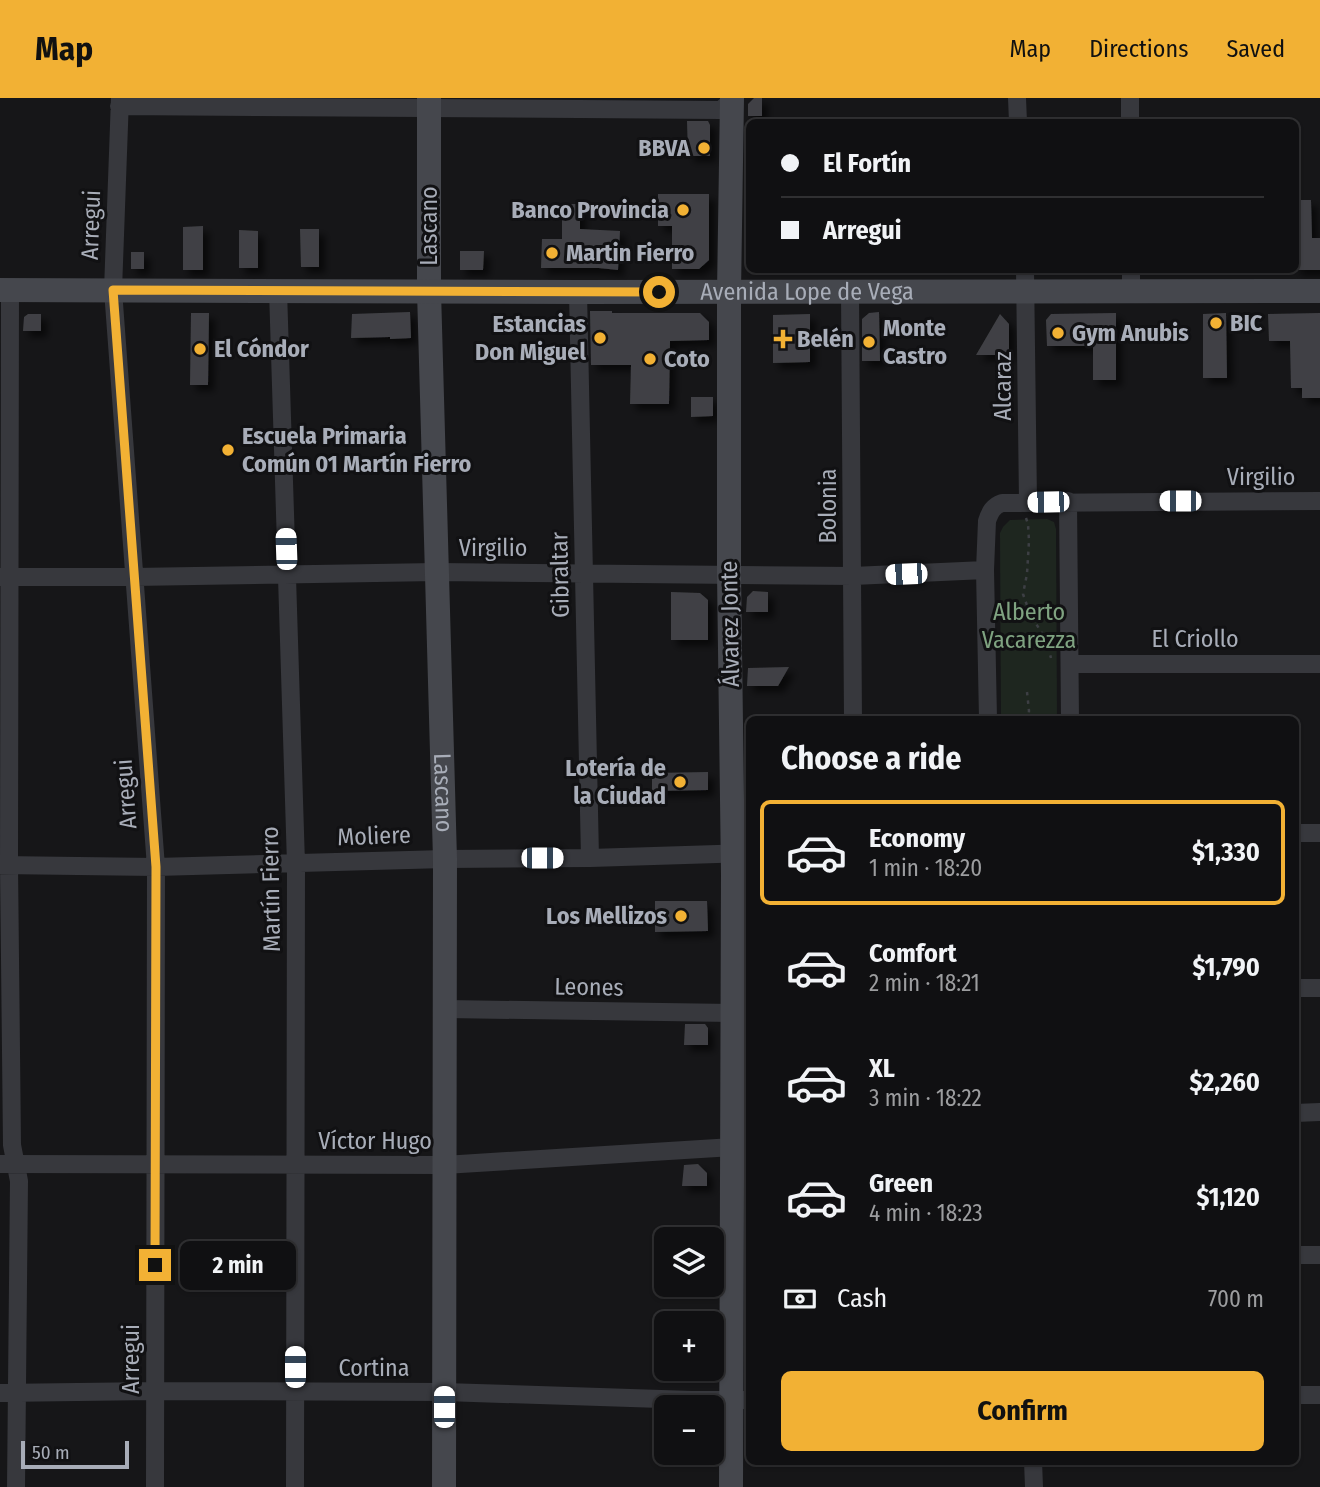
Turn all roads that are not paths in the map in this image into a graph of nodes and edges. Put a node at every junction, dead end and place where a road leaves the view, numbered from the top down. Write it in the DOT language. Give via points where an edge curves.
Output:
graph roads {
  1 [pos="1017,98"];
  2 [pos="1130,98"];
  3 [pos="733,99"];
  4 [pos="119,102"];
  5 [pos="429,103"];
  6 [pos="1018,119"];
  7 [pos="1130,119"];
  8 [pos="740,184"];
  9 [pos="1026,280"];
  10 [pos="1131,281"];
  11 [pos="5,290"];
  12 [pos="113,290"];
  13 [pos="278,290"];
  14 [pos="429,291"];
  15 [pos="578,292"];
  16 [pos="729,292"];
  17 [pos="850,292"];
  18 [pos="1320,292"];
  19 [pos="1068,501"];
  20 [pos="1320,501"];
  21 [pos="1025,502"];
  22 [pos="985,570"];
  23 [pos="436,572"];
  24 [pos="584,573"];
  25 [pos="729,574"];
  26 [pos="287,575"];
  27 [pos="853,576"];
  28 [pos="5,577"];
  29 [pos="134,577"];
  30 [pos="1070,664"];
  31 [pos="1320,664"];
  32 [pos="853,716"];
  33 [pos="988,716"];
  34 [pos="1070,716"];
  35 [pos="1299,833"];
  36 [pos="1320,833"];
  37 [pos="741,853"];
  38 [pos="590,858"];
  39 [pos="445,859"];
  40 [pos="296,864"];
  41 [pos="5,865"];
  42 [pos="156,867"];
  43 [pos="1299,988"];
  44 [pos="1320,988"];
  45 [pos="446,1009"];
  46 [pos="732,1013"];
  47 [pos="1299,1112"];
  48 [pos="1320,1112"];
  49 [pos="741,1147"];
  50 [pos="7,1164"];
  51 [pos="156,1164"];
  52 [pos="296,1165"];
  53 [pos="444,1166"];
  54 [pos="1299,1255"];
  55 [pos="1320,1255"];
  56 [pos="155,1391"];
  57 [pos="444,1392"];
  58 [pos="8,1393"];
  59 [pos="295,1393"];
  60 [pos="1299,1395"];
  61 [pos="1320,1395"];
  62 [pos="741,1400"];
  63 [pos="1033,1465"];
  64 [pos="16,1487"];
  65 [pos="155,1487"];
  66 [pos="295,1487"];
  67 [pos="444,1487"];
  68 [pos="731,1487"];
  69 [pos="1034,1487"];
  1 -- 6 [label="street"];
  2 -- 7 [label="street"];
  3 -- 5 [label="street" via="721,110"];
  3 -- 8 [label="street, Álvarez Jonte"];
  4 -- 5 [label="street"];
  4 -- 12 [label="street, Arregui"];
  5 -- 14 [label="street, Lascano"];
  8 -- 16 [label="street, Álvarez Jonte"];
  9 -- 10 [label="street, Avenida Lope de Vega"];
  9 -- 17 [label="street, Avenida Lope de Vega"];
  9 -- 21 [label="street, Alcaraz"];
  10 -- 18 [label="street, Avenida Lope de Vega"];
  11 -- 12 [label="street, Avenida Lope de Vega"];
  11 -- 28 [label="street"];
  12 -- 13 [label="street, Avenida Lope de Vega"];
  12 -- 29 [label="street, Arregui"];
  13 -- 14 [label="street, Avenida Lope de Vega"];
  13 -- 26 [label="street, Martín Fierro"];
  14 -- 15 [label="street, Avenida Lope de Vega"];
  14 -- 23 [label="street, Lascano"];
  15 -- 16 [label="street, Avenida Lope de Vega"];
  15 -- 24 [label="street, Gibraltar"];
  16 -- 17 [label="street, Avenida Lope de Vega"];
  16 -- 25 [label="street, Álvarez Jonte"];
  17 -- 27 [label="street, Bolonia"];
  19 -- 20 [label="street, Virgilio"];
  19 -- 21 [label="street, Virgilio"];
  19 -- 30 [label="street"];
  21 -- 22 [label="street, Virgilio" via="993,508 987,521"];
  22 -- 27 [label="street, Virgilio"];
  22 -- 33 [label="street"];
  23 -- 24 [label="street, Virgilio"];
  23 -- 26 [label="street, Virgilio"];
  23 -- 39 [label="street, Lascano"];
  24 -- 25 [label="street, Virgilio"];
  24 -- 38 [label="street, Gibraltar"];
  25 -- 27 [label="street, Virgilio"];
  25 -- 37 [label="street, Álvarez Jonte"];
  26 -- 29 [label="street, Virgilio"];
  26 -- 40 [label="street, Martín Fierro"];
  27 -- 32 [label="street, Bolonia"];
  28 -- 29 [label="street, Virgilio"];
  28 -- 41 [label="street"];
  29 -- 42 [label="street, Arregui"];
  30 -- 31 [label="street, El Criollo"];
  30 -- 34 [label="street"];
  35 -- 36 [label="street"];
  37 -- 38 [label="street, Moliere"];
  37 -- 46 [label="street, Álvarez Jonte"];
  38 -- 39 [label="street, Moliere"];
  39 -- 40 [label="street, Moliere"];
  39 -- 45 [label="street, Lascano"];
  40 -- 42 [label="street, Moliere"];
  40 -- 52 [label="street, Martín Fierro"];
  41 -- 42 [label="street, Moliere"];
  41 -- 50 [label="street" via="12,1145"];
  42 -- 51 [label="street, Arregui"];
  43 -- 44 [label="street"];
  45 -- 46 [label="street, Leones"];
  45 -- 53 [label="street, Lascano"];
  46 -- 49 [label="street, Álvarez Jonte"];
  47 -- 48 [label="street"];
  49 -- 53 [label="street, Víctor Hugo"];
  49 -- 62 [label="street, Álvarez Jonte"];
  50 -- 51 [label="street, Víctor Hugo"];
  50 -- 58 [label="street" via="19,1181"];
  51 -- 52 [label="street, Víctor Hugo"];
  51 -- 56 [label="street, Arregui"];
  52 -- 53 [label="street, Víctor Hugo"];
  52 -- 59 [label="street, Martín Fierro"];
  53 -- 57 [label="street, Lascano"];
  54 -- 55 [label="street"];
  56 -- 58 [label="street, Cortina"];
  56 -- 59 [label="street, Cortina"];
  56 -- 65 [label="street, Arregui"];
  57 -- 59 [label="street, Cortina"];
  57 -- 62 [label="street, Cortina"];
  57 -- 67 [label="street, Lascano"];
  58 -- 64 [label="street"];
  59 -- 66 [label="street, Martín Fierro"];
  60 -- 61 [label="street"];
  62 -- 68 [label="street, Álvarez Jonte"];
  63 -- 69 [label="street"];
}
